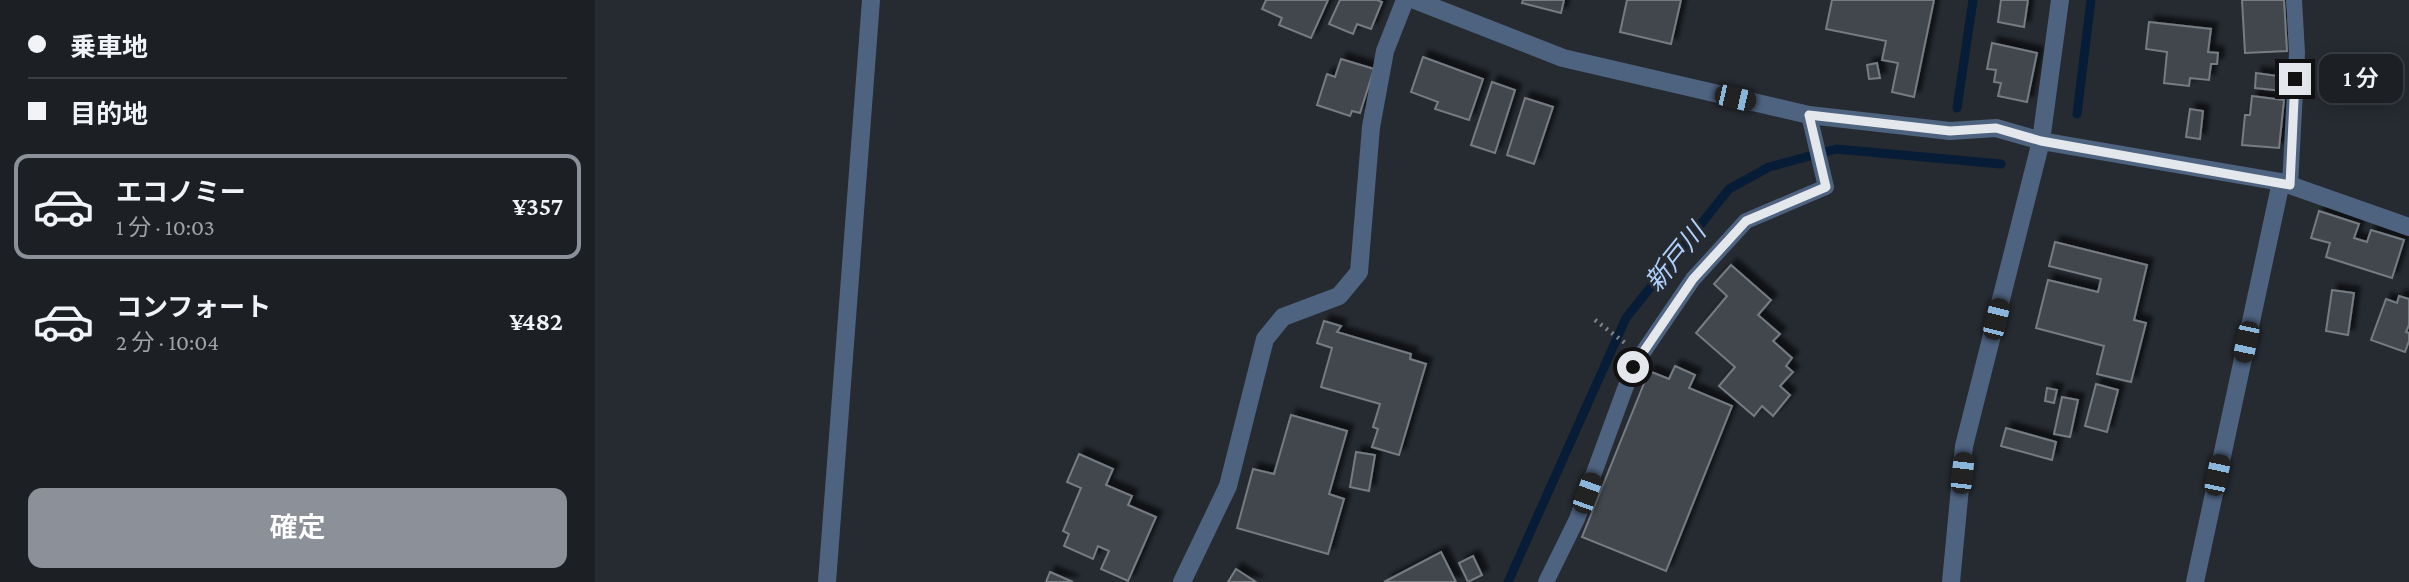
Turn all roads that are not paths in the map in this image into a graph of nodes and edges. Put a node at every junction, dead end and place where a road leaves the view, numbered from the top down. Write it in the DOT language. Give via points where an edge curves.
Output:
graph roads {
  1 [pos="871,0"];
  2 [pos="1405,0"];
  3 [pos="1415,0"];
  4 [pos="2060,0"];
  5 [pos="2294,0"];
  6 [pos="1812,123"];
  7 [pos="2041,141"];
  8 [pos="2285,184"];
  9 [pos="2409,227"];
  10 [pos="827,582"];
  11 [pos="1182,582"];
  12 [pos="1546,582"];
  13 [pos="1951,582"];
  14 [pos="2195,582"];
  1 -- 10 [label="street"];
  2 -- 11 [label="street" via="1385,51 1371,127 1359,272 1339,296 1283,317 1265,340 1228,486"];
  3 -- 6 [label="street" via="1563,58"];
  4 -- 7 [label="street"];
  5 -- 8 [label="lane" via="2297,53"];
  6 -- 7 [label="street" via="1950,131 1996,128"];
  6 -- 12 [label="lane" via="1826,187 1746,221 1693,279 1633,367 1577,519"];
  7 -- 8 [label="street"];
  7 -- 13 [label="street" via="1964,446"];
  8 -- 9 [label="street"];
  8 -- 14 [label="street"];
}
